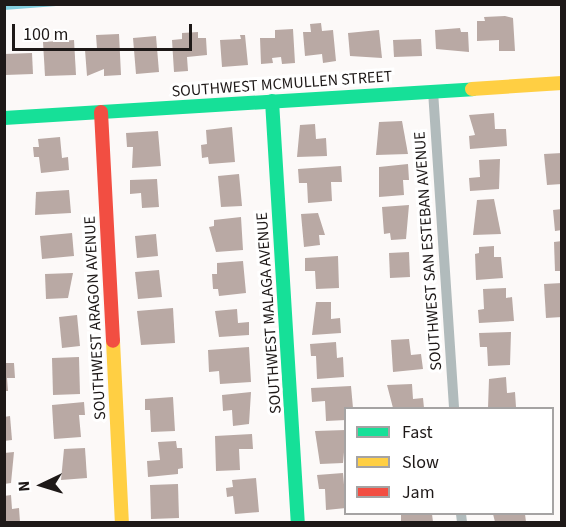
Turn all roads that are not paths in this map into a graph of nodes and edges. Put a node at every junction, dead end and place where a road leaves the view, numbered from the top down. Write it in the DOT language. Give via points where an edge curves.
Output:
graph roads {
  1 [pos="561,83"];
  2 [pos="433,91"];
  3 [pos="272,101"];
  4 [pos="101,112"];
  5 [pos="4,118"];
  6 [pos="454,407"];
  7 [pos="122,522"];
  8 [pos="298,522"];
  1 -- 2 [label="street, SOUTHWEST MCMULLEN STREET"];
  2 -- 3 [label="street, SOUTHWEST MCMULLEN STREET"];
  2 -- 6 [label="street, SOUTHWEST SAN ESTEBAN AVENUE"];
  3 -- 4 [label="street, SOUTHWEST MCMULLEN STREET"];
  3 -- 8 [label="street, SOUTHWEST MALAGA AVENUE"];
  4 -- 5 [label="street, SOUTHWEST MCMULLEN STREET"];
  4 -- 7 [label="street, SOUTHWEST ARAGON AVENUE"];
}
